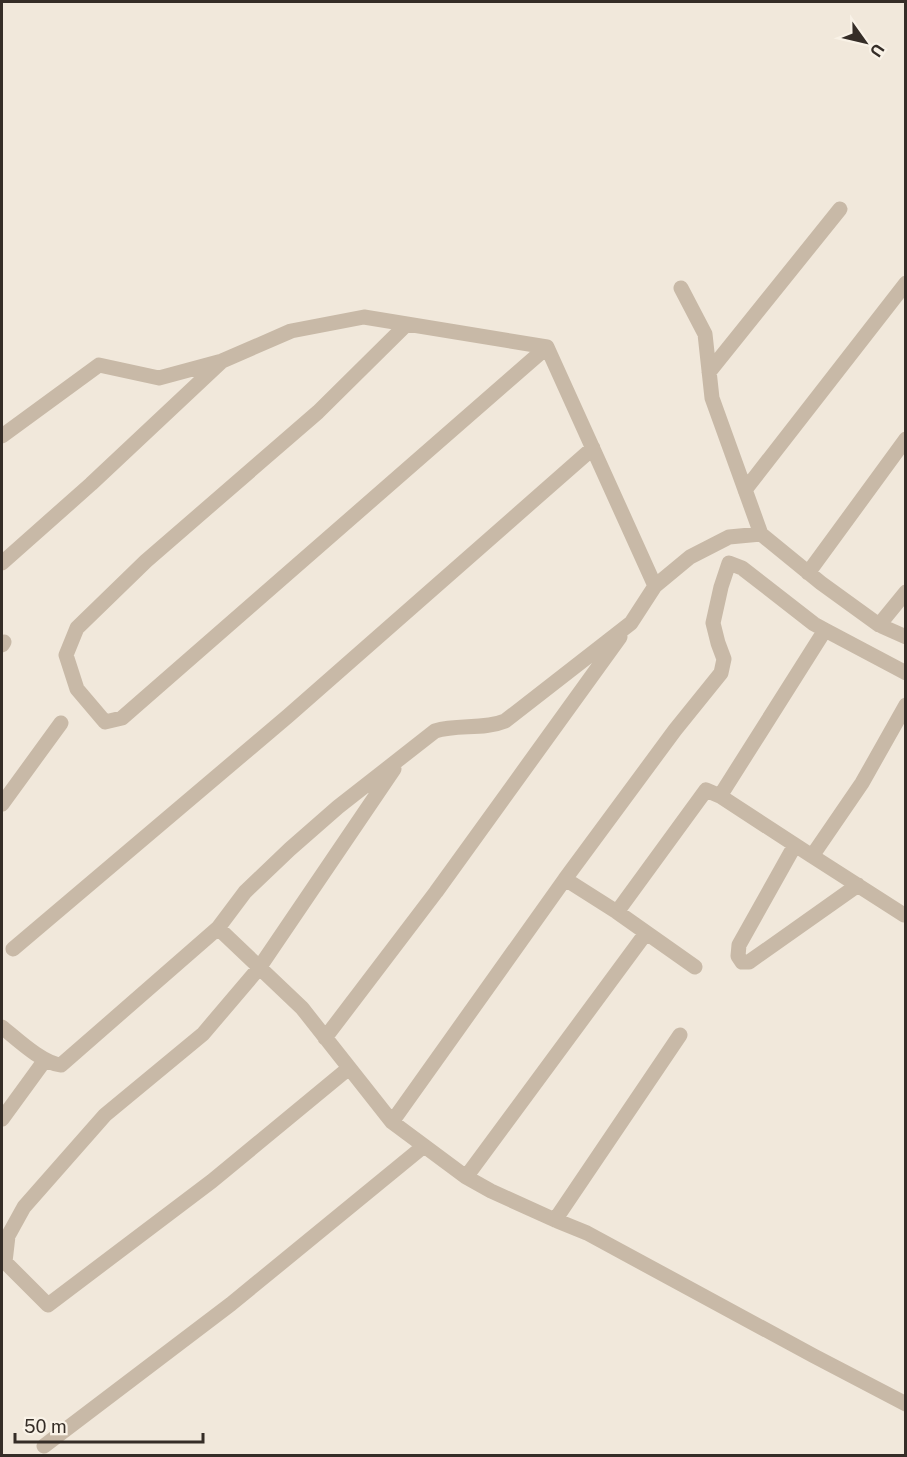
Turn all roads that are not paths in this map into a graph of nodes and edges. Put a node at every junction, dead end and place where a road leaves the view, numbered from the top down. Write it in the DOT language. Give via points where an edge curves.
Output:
graph roads {
  1 [pos="840,210"];
  2 [pos="906,283"];
  3 [pos="681,288"];
  4 [pos="407,324"];
  5 [pos="547,347"];
  6 [pos="222,361"];
  7 [pos="709,372"];
  8 [pos="2,436"];
  9 [pos="906,439"];
  10 [pos="593,448"];
  11 [pos="745,490"];
  12 [pos="761,534"];
  13 [pos="729,537"];
  14 [pos="2,563"];
  15 [pos="729,563"];
  16 [pos="808,573"];
  17 [pos="655,586"];
  18 [pos="906,592"];
  19 [pos="631,623"];
  20 [pos="879,625"];
  21 [pos="825,630"];
  22 [pos="906,638"];
  23 [pos="906,673"];
  24 [pos="906,705"];
  25 [pos="61,723"];
  26 [pos="402,756"];
  27 [pos="720,796"];
  28 [pos="2,804"];
  29 [pos="795,844"];
  30 [pos="812,856"];
  31 [pos="565,879"];
  32 [pos="858,885"];
  33 [pos="617,912"];
  34 [pos="906,915"];
  35 [pos="218,928"];
  36 [pos="646,933"];
  37 [pos="13,949"];
  38 [pos="695,967"];
  39 [pos="260,968"];
  40 [pos="2,1027"];
  41 [pos="680,1035"];
  42 [pos="325,1038"];
  43 [pos="45,1060"];
  44 [pos="349,1068"];
  45 [pos="2,1119"];
  46 [pos="392,1122"];
  47 [pos="424,1146"];
  48 [pos="466,1177"];
  49 [pos="555,1220"];
  50 [pos="906,1404"];
  51 [pos="44,1446"];
  1 -- 7 [label="street"];
  2 -- 11 [label="street"];
  3 -- 7 [label="street" via="705,334"];
  4 -- 5 [label="street"];
  4 -- 5 [label="street" via="318,412 146,561 77,628 66,655 77,689 105,722 122,718"];
  4 -- 6 [label="street" via="364,317 301,329"];
  5 -- 10 [label="street"];
  6 -- 8 [label="street" via="159,378 99,365"];
  6 -- 14 [label="street"];
  7 -- 11 [label="street" via="712,398"];
  9 -- 16 [label="street"];
  10 -- 17 [label="street"];
  10 -- 37 [label="street" via="288,716"];
  11 -- 12 [label="street"];
  12 -- 13 [label="street"];
  12 -- 16 [label="street"];
  13 -- 15 [label="street"];
  13 -- 17 [label="street" via="690,557"];
  15 -- 21 [label="street" via="742,568"];
  15 -- 31 [label="street" via="714,623 724,659 721,673"];
  16 -- 20 [label="street"];
  17 -- 19 [label="street"];
  18 -- 20 [label="street"];
  19 -- 26 [label="street" via="505,721 435,731"];
  19 -- 42 [label="street"];
  20 -- 22 [label="street"];
  21 -- 23 [label="street"];
  21 -- 27 [label="street"];
  24 -- 30 [label="street" via="862,783"];
  25 -- 28 [label="street"];
  26 -- 35 [label="street" via="290,849 245,892"];
  26 -- 39 [label="street"];
  27 -- 29 [label="street"];
  27 -- 33 [label="street" via="706,790"];
  29 -- 30 [label="street"];
  29 -- 32 [label="street" via="739,945 742,962 749,962"];
  30 -- 32 [label="street"];
  31 -- 33 [label="street"];
  31 -- 46 [label="street"];
  32 -- 34 [label="street"];
  33 -- 36 [label="street"];
  35 -- 39 [label="street"];
  35 -- 43 [label="street" via="61,1065"];
  36 -- 38 [label="street"];
  36 -- 48 [label="street"];
  39 -- 42 [label="street" via="302,1008"];
  39 -- 44 [label="street" via="203,1034 105,1115 24,1207 8,1236 5,1262 48,1305 212,1181"];
  40 -- 43 [label="street"];
  41 -- 49 [label="street"];
  42 -- 44 [label="street"];
  43 -- 45 [label="street"];
  44 -- 46 [label="street"];
  46 -- 47 [label="street"];
  47 -- 48 [label="street"];
  47 -- 51 [label="street" via="231,1304"];
  48 -- 49 [label="street"];
  49 -- 50 [label="street" via="587,1233"];
}
